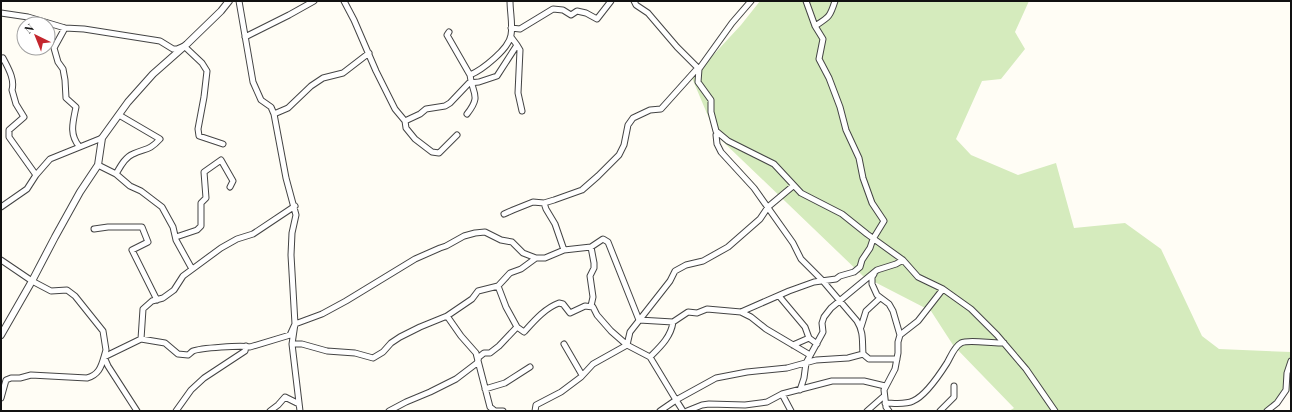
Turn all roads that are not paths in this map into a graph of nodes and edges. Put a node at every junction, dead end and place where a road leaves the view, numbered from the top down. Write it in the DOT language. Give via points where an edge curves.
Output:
graph roads {
  1 [pos="229,1"];
  2 [pos="239,1"];
  3 [pos="314,1"];
  4 [pos="344,1"];
  5 [pos="510,1"];
  6 [pos="611,1"];
  7 [pos="634,1"];
  8 [pos="751,1"];
  9 [pos="806,1"];
  10 [pos="835,1"];
  11 [pos="1,13"];
  12 [pos="815,26"];
  13 [pos="65,28"];
  14 [pos="511,28"];
  15 [pos="449,32"];
  16 [pos="511,36"];
  17 [pos="245,37"];
  18 [pos="517,45"];
  19 [pos="184,46"];
  20 [pos="369,53"];
  21 [pos="1,60"];
  22 [pos="698,69"];
  23 [pos="470,75"];
  24 [pos="471,82"];
  25 [pos="522,111"];
  26 [pos="274,114"];
  27 [pos="467,114"];
  28 [pos="119,115"];
  29 [pos="405,121"];
  30 [pos="457,135"];
  31 [pos="716,135"];
  32 [pos="102,138"];
  33 [pos="223,144"];
  34 [pos="79,146"];
  35 [pos="98,165"];
  36 [pos="116,174"];
  37 [pos="36,175"];
  38 [pos="793,186"];
  39 [pos="230,187"];
  40 [pos="544,203"];
  41 [pos="295,206"];
  42 [pos="1,207"];
  43 [pos="768,207"];
  44 [pos="504,214"];
  45 [pos="94,228"];
  46 [pos="176,236"];
  47 [pos="873,239"];
  48 [pos="591,247"];
  49 [pos="564,250"];
  50 [pos="536,258"];
  51 [pos="1,260"];
  52 [pos="903,260"];
  53 [pos="192,269"];
  54 [pos="877,270"];
  55 [pos="822,280"];
  56 [pos="32,281"];
  57 [pos="498,286"];
  58 [pos="944,289"];
  59 [pos="779,296"];
  60 [pos="880,298"];
  61 [pos="156,300"];
  62 [pos="840,302"];
  63 [pos="591,306"];
  64 [pos="741,312"];
  65 [pos="447,316"];
  66 [pos="639,320"];
  67 [pos="673,322"];
  68 [pos="295,324"];
  69 [pos="517,327"];
  70 [pos="861,327"];
  71 [pos="1,334"];
  72 [pos="900,335"];
  73 [pos="809,338"];
  74 [pos="141,339"];
  75 [pos="1004,342"];
  76 [pos="292,344"];
  77 [pos="564,344"];
  78 [pos="817,344"];
  79 [pos="627,345"];
  80 [pos="793,345"];
  81 [pos="246,346"];
  82 [pos="863,354"];
  83 [pos="810,355"];
  84 [pos="104,357"];
  85 [pos="650,357"];
  86 [pos="897,360"];
  87 [pos="1291,361"];
  88 [pos="477,363"];
  89 [pos="806,363"];
  90 [pos="530,367"];
  91 [pos="582,375"];
  92 [pos="886,386"];
  93 [pos="954,386"];
  94 [pos="485,389"];
  95 [pos="800,390"];
  96 [pos="782,394"];
  97 [pos="884,396"];
  98 [pos="1,398"];
  99 [pos="676,400"];
  100 [pos="885,402"];
  101 [pos="299,404"];
  102 [pos="137,411"];
  103 [pos="176,411"];
  104 [pos="270,411"];
  105 [pos="300,411"];
  106 [pos="389,411"];
  107 [pos="503,411"];
  108 [pos="535,411"];
  109 [pos="660,411"];
  110 [pos="683,411"];
  111 [pos="686,411"];
  112 [pos="791,411"];
  113 [pos="867,411"];
  114 [pos="889,411"];
  115 [pos="940,411"];
  116 [pos="1055,411"];
  117 [pos="1268,411"];
  1 -- 19 [label="street"];
  2 -- 17 [label="street"];
  3 -- 17 [label="street"];
  4 -- 20 [label="street"];
  5 -- 14 [label="street"];
  6 -- 14 [label="street" via="596,19 586,13 577,11 571,15 563,10 553,9 520,29"];
  7 -- 22 [label="street"];
  8 -- 22 [label="street"];
  9 -- 12 [label="street"];
  10 -- 12 [label="street" via="828,18"];
  11 -- 13 [label="street" via="28,17"];
  12 -- 47 [label="street" via="822,39 819,60 838,100 872,202 884,221"];
  13 -- 19 [label="street" via="160,41 177,50"];
  13 -- 34 [label="street" via="54,48 63,69 66,98 76,107 72,127 74,140"];
  14 -- 16 [label="street"];
  15 -- 23 [label="street" via="447,35"];
  16 -- 18 [label="street"];
  16 -- 23 [label="street" via="494,59"];
  17 -- 26 [label="street" via="253,82 261,100 271,107"];
  18 -- 24 [label="street" via="497,76"];
  18 -- 25 [label="street" via="520,50 518,93"];
  19 -- 28 [label="street" via="153,74"];
  19 -- 33 [label="street" via="207,71 199,136"];
  20 -- 26 [label="street" via="343,72 323,78 288,108"];
  20 -- 29 [label="street" via="395,109"];
  21 -- 37 [label="street" via="4,58 12,77 16,104 24,117 9,130 9,137"];
  22 -- 38 [label="street" via="698,82 711,100 716,130 728,141 774,164"];
  22 -- 40 [label="street" via="661,109 650,110 633,118 628,125 619,155 582,190"];
  23 -- 24 [label="street"];
  24 -- 27 [label="street" via="476,94"];
  24 -- 29 [label="street" via="445,106 426,109"];
  26 -- 41 [label="street" via="286,178"];
  28 -- 32 [label="street"];
  28 -- 36 [label="street" via="160,139 152,148 132,154"];
  29 -- 30 [label="street" via="406,128 415,139 432,152 439,153"];
  31 -- 43 [label="street" via="721,152"];
  32 -- 34 [label="street"];
  32 -- 35 [label="street"];
  34 -- 37 [label="street" via="50,159"];
  35 -- 36 [label="street"];
  35 -- 56 [label="street" via="62,224"];
  36 -- 46 [label="street" via="162,207"];
  37 -- 42 [label="street" via="23,193"];
  38 -- 43 [label="street"];
  38 -- 47 [label="street" via="801,193 842,214"];
  39 -- 46 [label="street" via="233,181 221,160 204,172 206,198 201,203 201,226 197,230"];
  40 -- 44 [label="street" via="533,202"];
  40 -- 49 [label="street"];
  41 -- 53 [label="street" via="253,234 237,239 222,248"];
  41 -- 68 [label="street" via="290,255"];
  43 -- 55 [label="street" via="801,259"];
  43 -- 66 [label="street" via="760,219 728,247 676,272"];
  45 -- 61 [label="street" via="142,227 148,242 132,250"];
  46 -- 53 [label="street"];
  47 -- 52 [label="street"];
  47 -- 55 [label="street" via="860,267 854,272 836,279"];
  48 -- 49 [label="street"];
  48 -- 63 [label="street" via="594,268 590,276 593,298"];
  48 -- 66 [label="street" via="603,239 608,242"];
  49 -- 50 [label="street" via="545,258"];
  50 -- 57 [label="street" via="521,269 510,273"];
  50 -- 68 [label="street" via="523,253 512,242 485,232 475,232 415,259 322,314"];
  51 -- 56 [label="street"];
  52 -- 54 [label="street"];
  52 -- 58 [label="street" via="918,277"];
  53 -- 61 [label="street" via="183,276 174,290"];
  54 -- 60 [label="street" via="872,277 872,284"];
  54 -- 62 [label="street"];
  55 -- 59 [label="street"];
  55 -- 62 [label="street"];
  56 -- 71 [label="street"];
  56 -- 84 [label="street" via="50,291 68,290 75,296 103,331 106,350"];
  57 -- 65 [label="street" via="478,291 472,299"];
  57 -- 69 [label="street"];
  58 -- 72 [label="street" via="918,321"];
  58 -- 75 [label="street" via="971,309"];
  59 -- 64 [label="street"];
  59 -- 73 [label="street" via="805,327"];
  60 -- 70 [label="street" via="866,312"];
  60 -- 72 [label="street" via="889,304"];
  61 -- 74 [label="street" via="143,309"];
  62 -- 70 [label="street"];
  62 -- 78 [label="street" via="824,317 823,332"];
  63 -- 69 [label="street" via="570,313 559,303 544,311 524,332"];
  63 -- 79 [label="street" via="611,331"];
  64 -- 67 [label="street" via="707,309 697,313 688,312"];
  64 -- 80 [label="street"];
  65 -- 76 [label="street" via="400,337 373,358 355,352 327,351"];
  65 -- 88 [label="street" via="476,353"];
  66 -- 67 [label="street"];
  66 -- 79 [label="street" via="630,332"];
  67 -- 85 [label="street" via="663,344"];
  68 -- 76 [label="street"];
  68 -- 81 [label="street" via="290,335"];
  69 -- 88 [label="street" via="499,346 479,357"];
  70 -- 82 [label="street"];
  72 -- 86 [label="street"];
  73 -- 78 [label="street"];
  73 -- 80 [label="street"];
  74 -- 81 [label="street" via="165,342 178,354 188,355 204,349"];
  74 -- 84 [label="street"];
  75 -- 100 [label="street" via="960,344 933,382 918,398 911,402"];
  75 -- 116 [label="street"];
  76 -- 101 [label="street"];
  77 -- 91 [label="street"];
  78 -- 83 [label="street"];
  79 -- 85 [label="street"];
  79 -- 91 [label="street" via="593,364"];
  80 -- 83 [label="street"];
  81 -- 103 [label="street" via="245,351 191,390"];
  82 -- 86 [label="street" via="869,359"];
  82 -- 89 [label="street"];
  83 -- 89 [label="street"];
  84 -- 98 [label="street" via="101,369 94,376 87,378 31,375 11,378 6,380"];
  84 -- 102 [label="street"];
  85 -- 99 [label="street"];
  86 -- 92 [label="street"];
  87 -- 117 [label="street" via="1286,390"];
  88 -- 94 [label="street"];
  88 -- 106 [label="street" via="456,379"];
  89 -- 95 [label="street"];
  89 -- 99 [label="street" via="716,378"];
  90 -- 94 [label="street" via="505,383"];
  91 -- 108 [label="street" via="561,392 536,404"];
  92 -- 95 [label="street" via="864,381 832,381"];
  92 -- 97 [label="street"];
  93 -- 115 [label="street" via="954,398"];
  94 -- 107 [label="street" via="490,406 495,411"];
  95 -- 96 [label="street"];
  96 -- 111 [label="street" via="767,402 745,405 709,404"];
  96 -- 112 [label="street"];
  97 -- 100 [label="street"];
  97 -- 113 [label="street"];
  99 -- 109 [label="street"];
  99 -- 110 [label="street"];
  100 -- 114 [label="street"];
  101 -- 104 [label="street" via="285,398"];
  101 -- 105 [label="street"];
}
